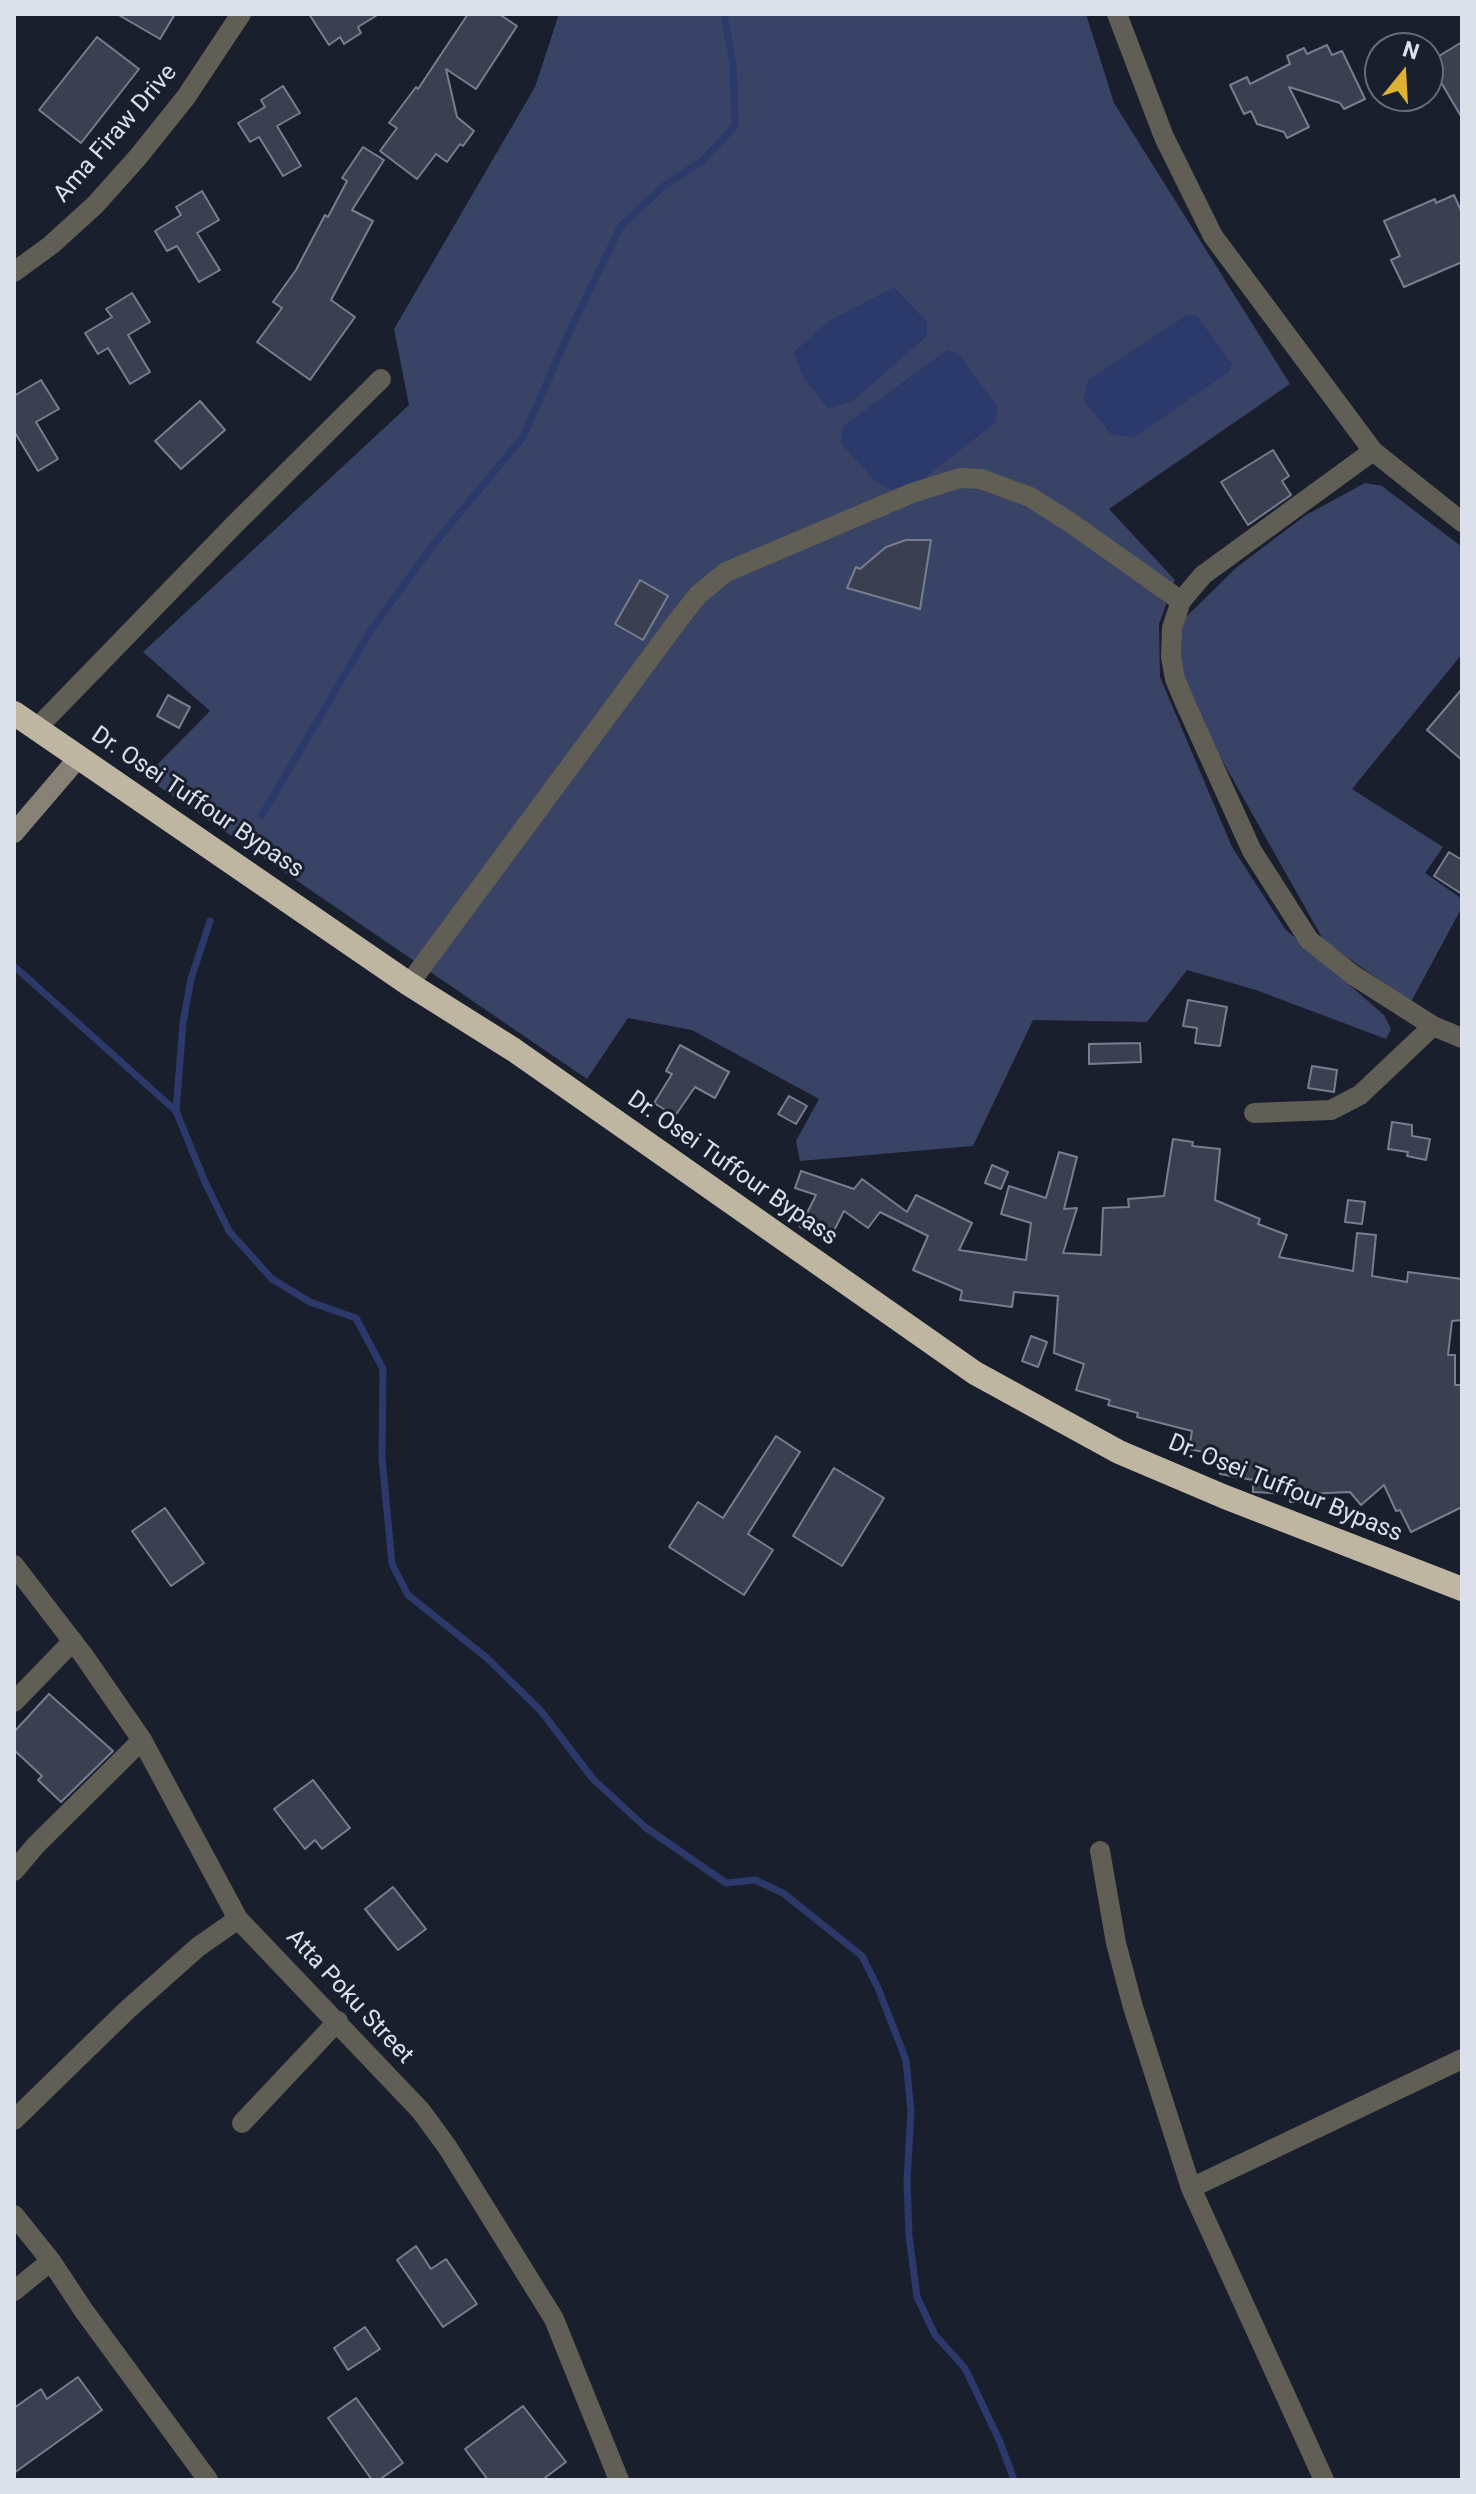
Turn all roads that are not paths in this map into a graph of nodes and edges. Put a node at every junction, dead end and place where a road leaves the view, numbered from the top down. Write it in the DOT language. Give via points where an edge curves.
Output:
graph roads {
  1 [pos="241,14"];
  2 [pos="1117,14"];
  3 [pos="14,272"];
  4 [pos="381,379"];
  5 [pos="1373,451"];
  6 [pos="1462,522"];
  7 [pos="1181,601"];
  8 [pos="14,713"];
  9 [pos="37,728"];
  10 [pos="79,757"];
  11 [pos="14,833"];
  12 [pos="409,984"];
  13 [pos="1433,1026"];
  14 [pos="1462,1038"];
  15 [pos="1254,1113"];
  16 [pos="14,1565"];
  17 [pos="1462,1589"];
  18 [pos="73,1641"];
  19 [pos="14,1702"];
  20 [pos="142,1740"];
  21 [pos="1100,1851"];
  22 [pos="14,1871"];
  23 [pos="238,1919"];
  24 [pos="338,2021"];
  25 [pos="1462,2059"];
  26 [pos="14,2120"];
  27 [pos="242,2123"];
  28 [pos="1191,2188"];
  29 [pos="14,2215"];
  30 [pos="51,2261"];
  31 [pos="14,2291"];
  32 [pos="208,2480"];
  33 [pos="619,2480"];
  34 [pos="1324,2480"];
  1 -- 3 [label="street, Ama Firaw Drive" via="138,157 95,205"];
  2 -- 5 [label="street" via="1164,137 1213,236"];
  4 -- 9 [label="street"];
  5 -- 6 [label="street"];
  5 -- 7 [label="street" via="1203,575"];
  7 -- 12 [label="street" via="1030,497 981,479 960,478 912,493 726,572 679,619"];
  7 -- 13 [label="street" via="1172,628 1175,679 1252,851 1309,940"];
  8 -- 9 [label="highway, Dr. Osei Tuffour Bypass"];
  9 -- 10 [label="highway, Dr. Osei Tuffour Bypass"];
  10 -- 11 [label="street"];
  10 -- 12 [label="highway, Dr. Osei Tuffour Bypass"];
  12 -- 17 [label="highway, Dr. Osei Tuffour Bypass" via="514,1050 975,1373 1119,1452"];
  13 -- 14 [label="street"];
  13 -- 15 [label="street" via="1360,1095 1331,1110"];
  16 -- 18 [label="street, Atta Poku Street"];
  18 -- 19 [label="street"];
  18 -- 20 [label="street, Atta Poku Street"];
  20 -- 22 [label="street"];
  20 -- 23 [label="street, Atta Poku Street"];
  21 -- 28 [label="street" via="1133,2007"];
  23 -- 24 [label="street, Atta Poku Street"];
  23 -- 26 [label="street" via="198,1947"];
  24 -- 27 [label="street"];
  24 -- 33 [label="street, Atta Poku Street" via="421,2111 538,2289"];
  25 -- 28 [label="street"];
  28 -- 34 [label="street"];
  29 -- 30 [label="street"];
  30 -- 31 [label="street"];
  30 -- 32 [label="street"];
}
